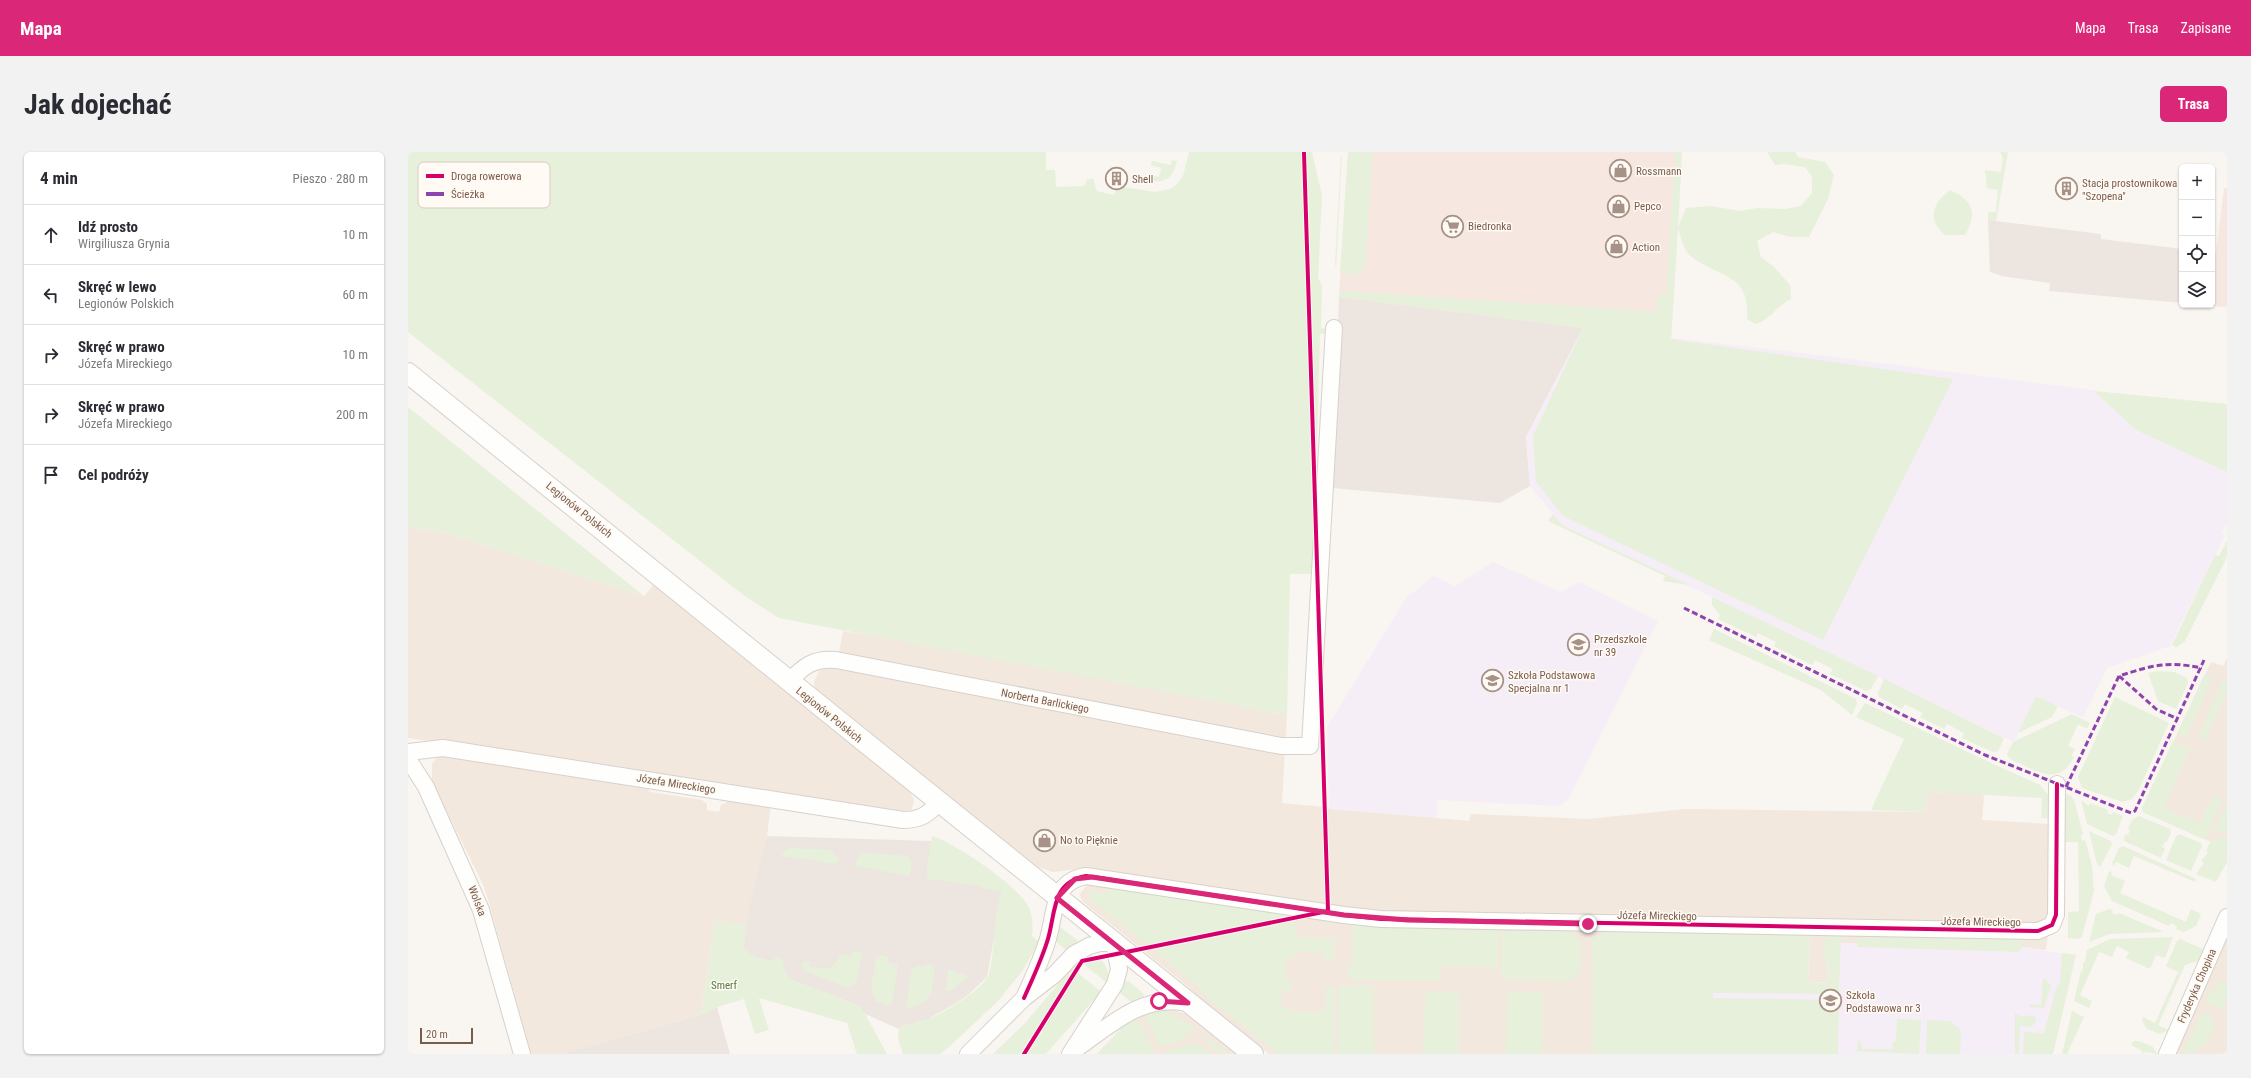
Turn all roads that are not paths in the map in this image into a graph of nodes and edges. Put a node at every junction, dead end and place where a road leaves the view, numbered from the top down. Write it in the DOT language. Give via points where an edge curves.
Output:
graph roads {
  1 [pos="1334,328"];
  2 [pos="408,373"];
  3 [pos="789,682"];
  4 [pos="408,752"];
  5 [pos="408,758"];
  6 [pos="2057,784"];
  7 [pos="939,802"];
  8 [pos="1057,898"];
  9 [pos="2227,917"];
  10 [pos="1114,943"];
  11 [pos="1024,998"];
  12 [pos="1188,1003"];
  13 [pos="522,1054"];
  14 [pos="968,1054"];
  15 [pos="1070,1054"];
  16 [pos="1253,1054"];
  17 [pos="2167,1054"];
  1 -- 3 [label="street, Norberta Barlickiego" via="1310,746 1281,746 836,660 823,659 808,664"];
  2 -- 3 [label="street, Legionów Polskich" via="716,620"];
  3 -- 7 [label="street, Legionów Polskich"];
  4 -- 7 [label="street, Józefa Mireckiego" via="443,748 903,820 915,820 925,816"];
  5 -- 13 [label="street, Wolska" via="426,787 481,910"];
  6 -- 8 [label="street, Józefa Mireckiego" via="2056,915 2052,925 2038,931 1388,919 1344,915 1086,876 1075,879"];
  7 -- 8 [label="street, Legionów Polskich"];
  8 -- 10 [label="street, Legionów Polskich"];
  8 -- 11 [label="street" via="1047,942"];
  9 -- 17 [label="street, Fryderyka Chopina"];
  10 -- 11 [label="street" via="1100,943 1079,951 1054,975"];
  10 -- 12 [label="street, Legionów Polskich"];
  10 -- 15 [label="street" via="1119,969 1115,984"];
  11 -- 14 [label="street"];
  12 -- 15 [label="street" via="1166,1001 1141,1006 1121,1017"];
  12 -- 16 [label="street, Legionów Polskich"];
}
